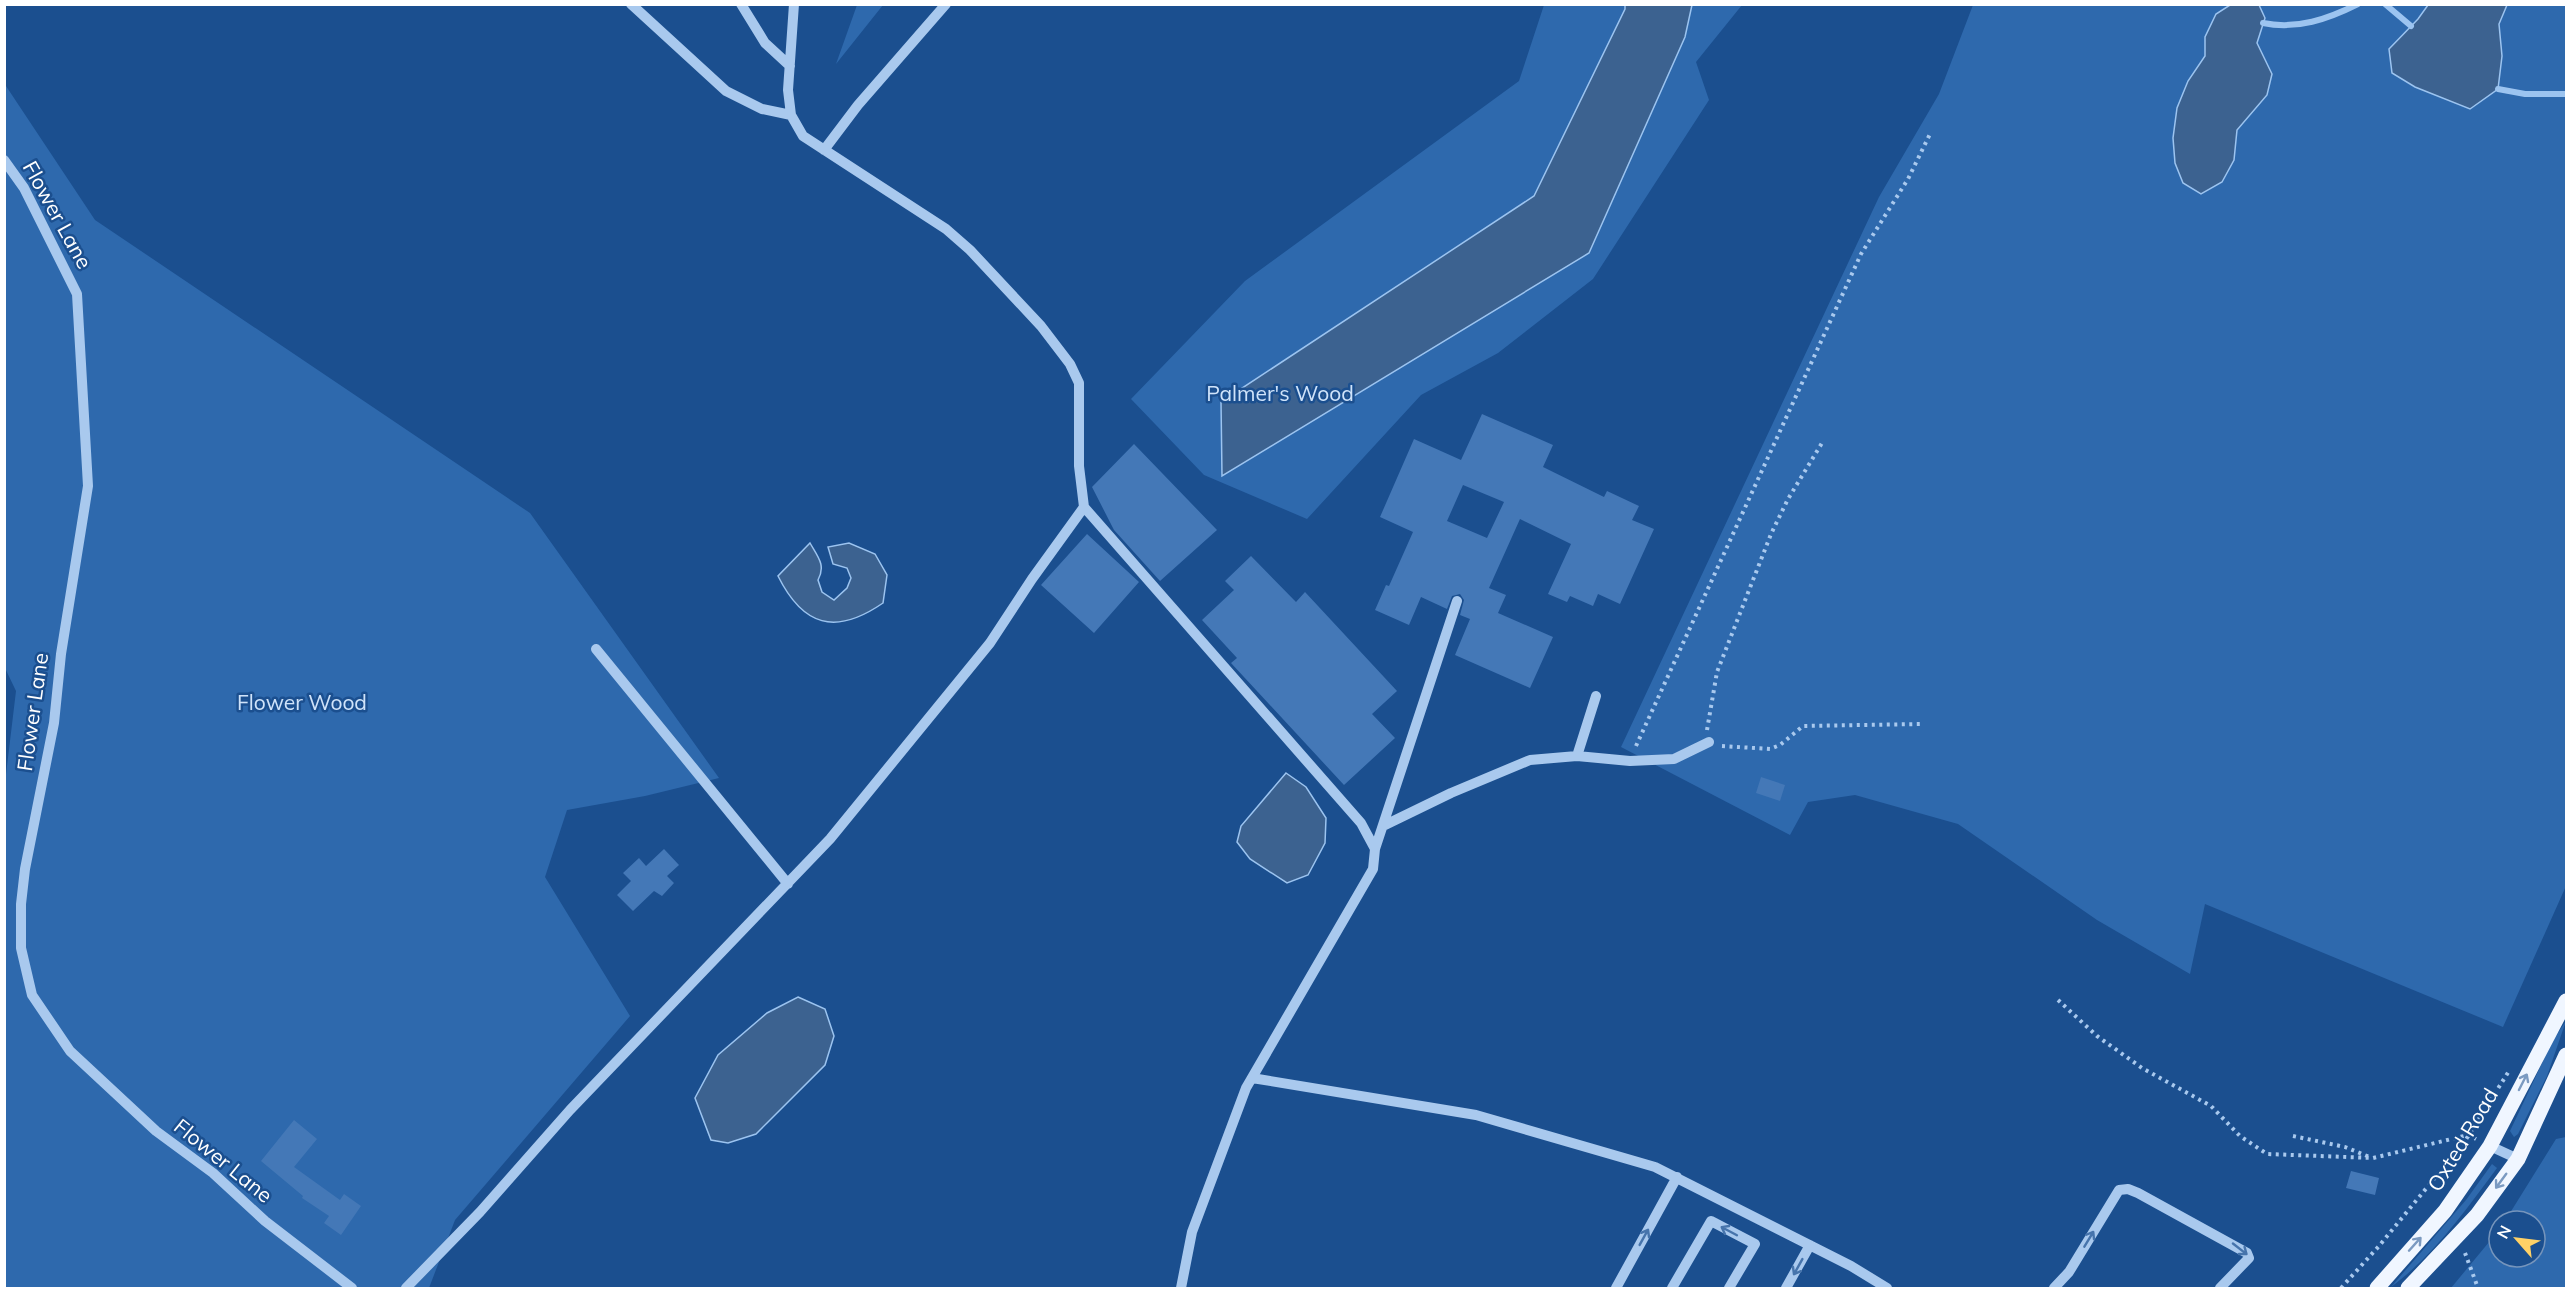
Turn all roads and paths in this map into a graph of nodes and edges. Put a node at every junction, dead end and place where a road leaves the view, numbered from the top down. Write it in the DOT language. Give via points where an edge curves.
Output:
graph roads {
  1 [pos="631,4"];
  2 [pos="741,4"];
  3 [pos="794,4"];
  4 [pos="946,4"];
  5 [pos="789,66"];
  6 [pos="791,115"];
  7 [pos="1931,132"];
  8 [pos="824,150"];
  9 [pos="4,160"];
  10 [pos="1822,443"];
  11 [pos="1084,507"];
  12 [pos="1457,602"];
  13 [pos="596,649"];
  14 [pos="1596,696"];
  15 [pos="1923,724"];
  16 [pos="1709,742"];
  17 [pos="1577,756"];
  18 [pos="1630,760"];
  19 [pos="1383,826"];
  20 [pos="1375,849"];
  21 [pos="788,884"];
  22 [pos="2058,1000"];
  23 [pos="2566,1001"];
  24 [pos="2566,1055"];
  25 [pos="2512,1067"];
  26 [pos="2563,1072"];
  27 [pos="1252,1078"];
  28 [pos="2468,1135"];
  29 [pos="2293,1136"];
  30 [pos="2490,1146"];
  31 [pos="2373,1158"];
  32 [pos="2518,1159"];
  33 [pos="1677,1177"];
  34 [pos="2458,1235"];
  35 [pos="1810,1245"];
  36 [pos="352,1288"];
  37 [pos="406,1288"];
  38 [pos="1181,1288"];
  39 [pos="1616,1288"];
  40 [pos="1672,1288"];
  41 [pos="1730,1288"];
  42 [pos="1786,1288"];
  43 [pos="1887,1288"];
  44 [pos="2056,1288"];
  45 [pos="2220,1288"];
  46 [pos="2341,1288"];
  47 [pos="2378,1288"];
  48 [pos="2408,1288"];
  49 [pos="2478,1288"];
  1 -- 6 [label="street" via="726,91 762,109"];
  2 -- 5 [label="street" via="765,43"];
  3 -- 5 [label="street"];
  4 -- 8 [label="street"];
  5 -- 6 [label="street"];
  6 -- 8 [label="street" via="803,136"];
  7 -- 18 [label="path" via="1908,179 1861,254"];
  8 -- 11 [label="street" via="946,229 1041,326 1070,364 1079,383 1079,466"];
  9 -- 36 [label="street, Flower Lane" via="24,188 77,294 88,486 54,723 24,881 21,948 32,995 70,1051 147,1123"];
  10 -- 16 [label="path" via="1771,534 1725,650 1707,728"];
  11 -- 20 [label="street" via="1361,823"];
  11 -- 21 [label="street" via="990,644 830,839"];
  12 -- 19 [label="street"];
  13 -- 21 [label="street"];
  14 -- 17 [label="street"];
  15 -- 16 [label="path" via="1803,726 1770,749 1725,747"];
  16 -- 18 [label="street" via="1674,759"];
  17 -- 18 [label="street"];
  17 -- 19 [label="street" via="1530,760"];
  19 -- 20 [label="street"];
  20 -- 27 [label="street" via="1373,869"];
  21 -- 37 [label="street" via="570,1110"];
  22 -- 31 [label="path" via="2097,1036 2142,1068 2211,1106 2240,1136 2267,1154"];
  30 -- 23 [label="main road, Oxted Road, one-way"];
  24 -- 26 [label="main road"];
  25 -- 28 [label="path"];
  26 -- 32 [label="main road"];
  27 -- 33 [label="street" via="1476,1115 1655,1167"];
  27 -- 38 [label="street" via="1192,1232"];
  28 -- 30 [label="path"];
  28 -- 31 [label="path"];
  28 -- 46 [label="path"];
  29 -- 31 [label="path" via="2345,1147"];
  30 -- 32 [label="street"];
  47 -- 30 [label="main road, Oxted Road, one-way" via="2445,1211"];
  32 -- 34 [label="main road, one-way"];
  33 -- 35 [label="street"];
  39 -- 33 [label="street, one-way"];
  34 -- 48 [label="main road"];
  34 -- 49 [label="path"];
  35 -- 42 [label="street, one-way"];
  35 -- 43 [label="street"];
  41 -- 40 [label="street, one-way" via="1755,1244 1711,1221"];
  44 -- 45 [label="street, one-way" via="2123,1188 2247,1253 2246,1263"];
}
